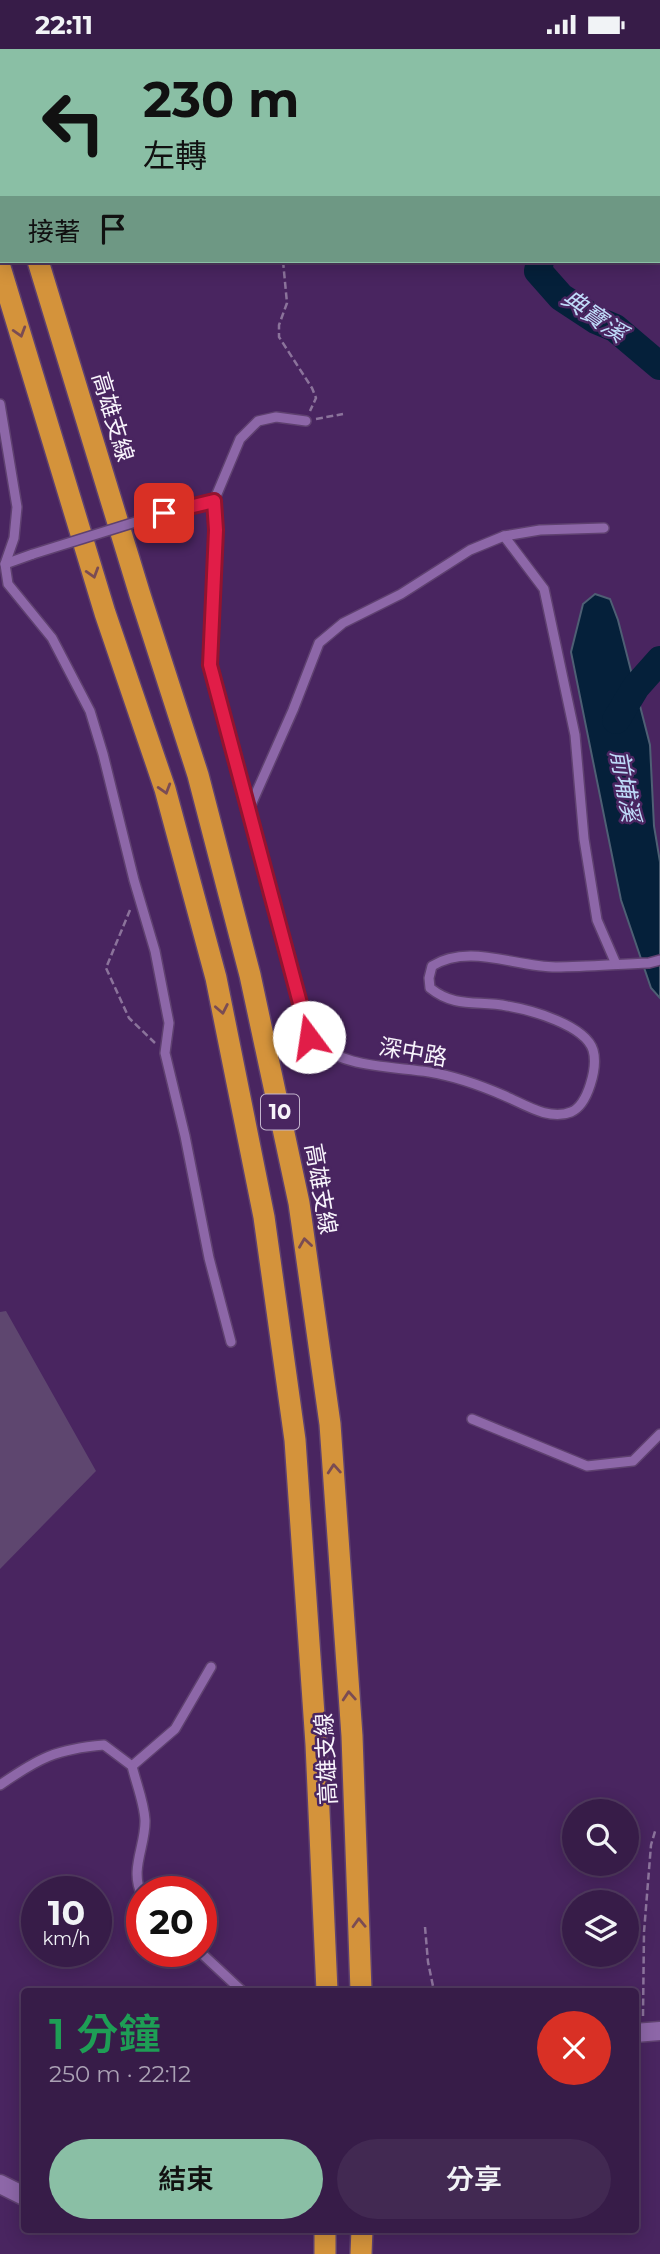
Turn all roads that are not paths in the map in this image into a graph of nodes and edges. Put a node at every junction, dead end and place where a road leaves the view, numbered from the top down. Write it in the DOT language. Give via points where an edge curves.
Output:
graph roads {
  1 [pos="39,263"];
  2 [pos="0,267"];
  3 [pos="0,404"];
  4 [pos="306,421"];
  5 [pos="214,501"];
  6 [pos="604,528"];
  7 [pos="504,536"];
  8 [pos="5,564"];
  9 [pos="250,807"];
  10 [pos="660,960"];
  11 [pos="616,964"];
  12 [pos="231,1342"];
  13 [pos="472,1419"];
  14 [pos="660,1434"];
  15 [pos="211,1667"];
  16 [pos="132,1766"];
  17 [pos="0,1785"];
  18 [pos="137,1876"];
  19 [pos="216,1967"];
  20 [pos="239,1988"];
  21 [pos="327,1988"];
  22 [pos="361,1988"];
  23 [pos="0,2184"];
  24 [pos="21,2194"];
  25 [pos="325,2233"];
  26 [pos="362,2233"];
  27 [pos="325,2254"];
  28 [pos="361,2254"];
  22 -- 1 [label="highway, 高雄支線 / 10, one-way" via="352,1736 331,1424 299,1203 250,975 198,775"];
  2 -- 21 [label="highway, 高雄支線 / 10, one-way" via="105,613 165,789 216,978 264,1217 295,1440"];
  3 -- 8 [label="lane" via="17,507"];
  4 -- 5 [label="lane, 深中路" via="276,417 258,421 240,439"];
  5 -- 8 [label="lane, bridge"];
  5 -- 9 [label="lane, 深中路" via="210,665"];
  6 -- 7 [label="lane"];
  7 -- 9 [label="lane" via="470,550 401,594 342,623 319,643"];
  7 -- 11 [label="lane" via="544,589 575,734 597,919"];
  8 -- 12 [label="lane" via="8,584 52,638 90,711 103,754 155,951 169,1023 165,1053"];
  9 -- 11 [label="lane, 深中路" via="309,1037 321,1050 384,1068 431,1072 549,1114 570,1112 589,1090 594,1070 594,1052 587,1038 568,1025 505,1005 465,1003 439,995 430,988 432,966 463,955 553,967"];
  10 -- 11 [label="lane, 深中路"];
  13 -- 14 [label="lane" via="587,1465 633,1461"];
  15 -- 16 [label="lane" via="175,1729"];
  16 -- 17 [label="lane" via="104,1745 72,1748 33,1762"];
  16 -- 18 [label="lane" via="145,1821"];
  19 -- 20 [label="lane"];
  23 -- 24 [label="street"];
  25 -- 27 [label="highway"];
  26 -- 28 [label="highway"];
}
